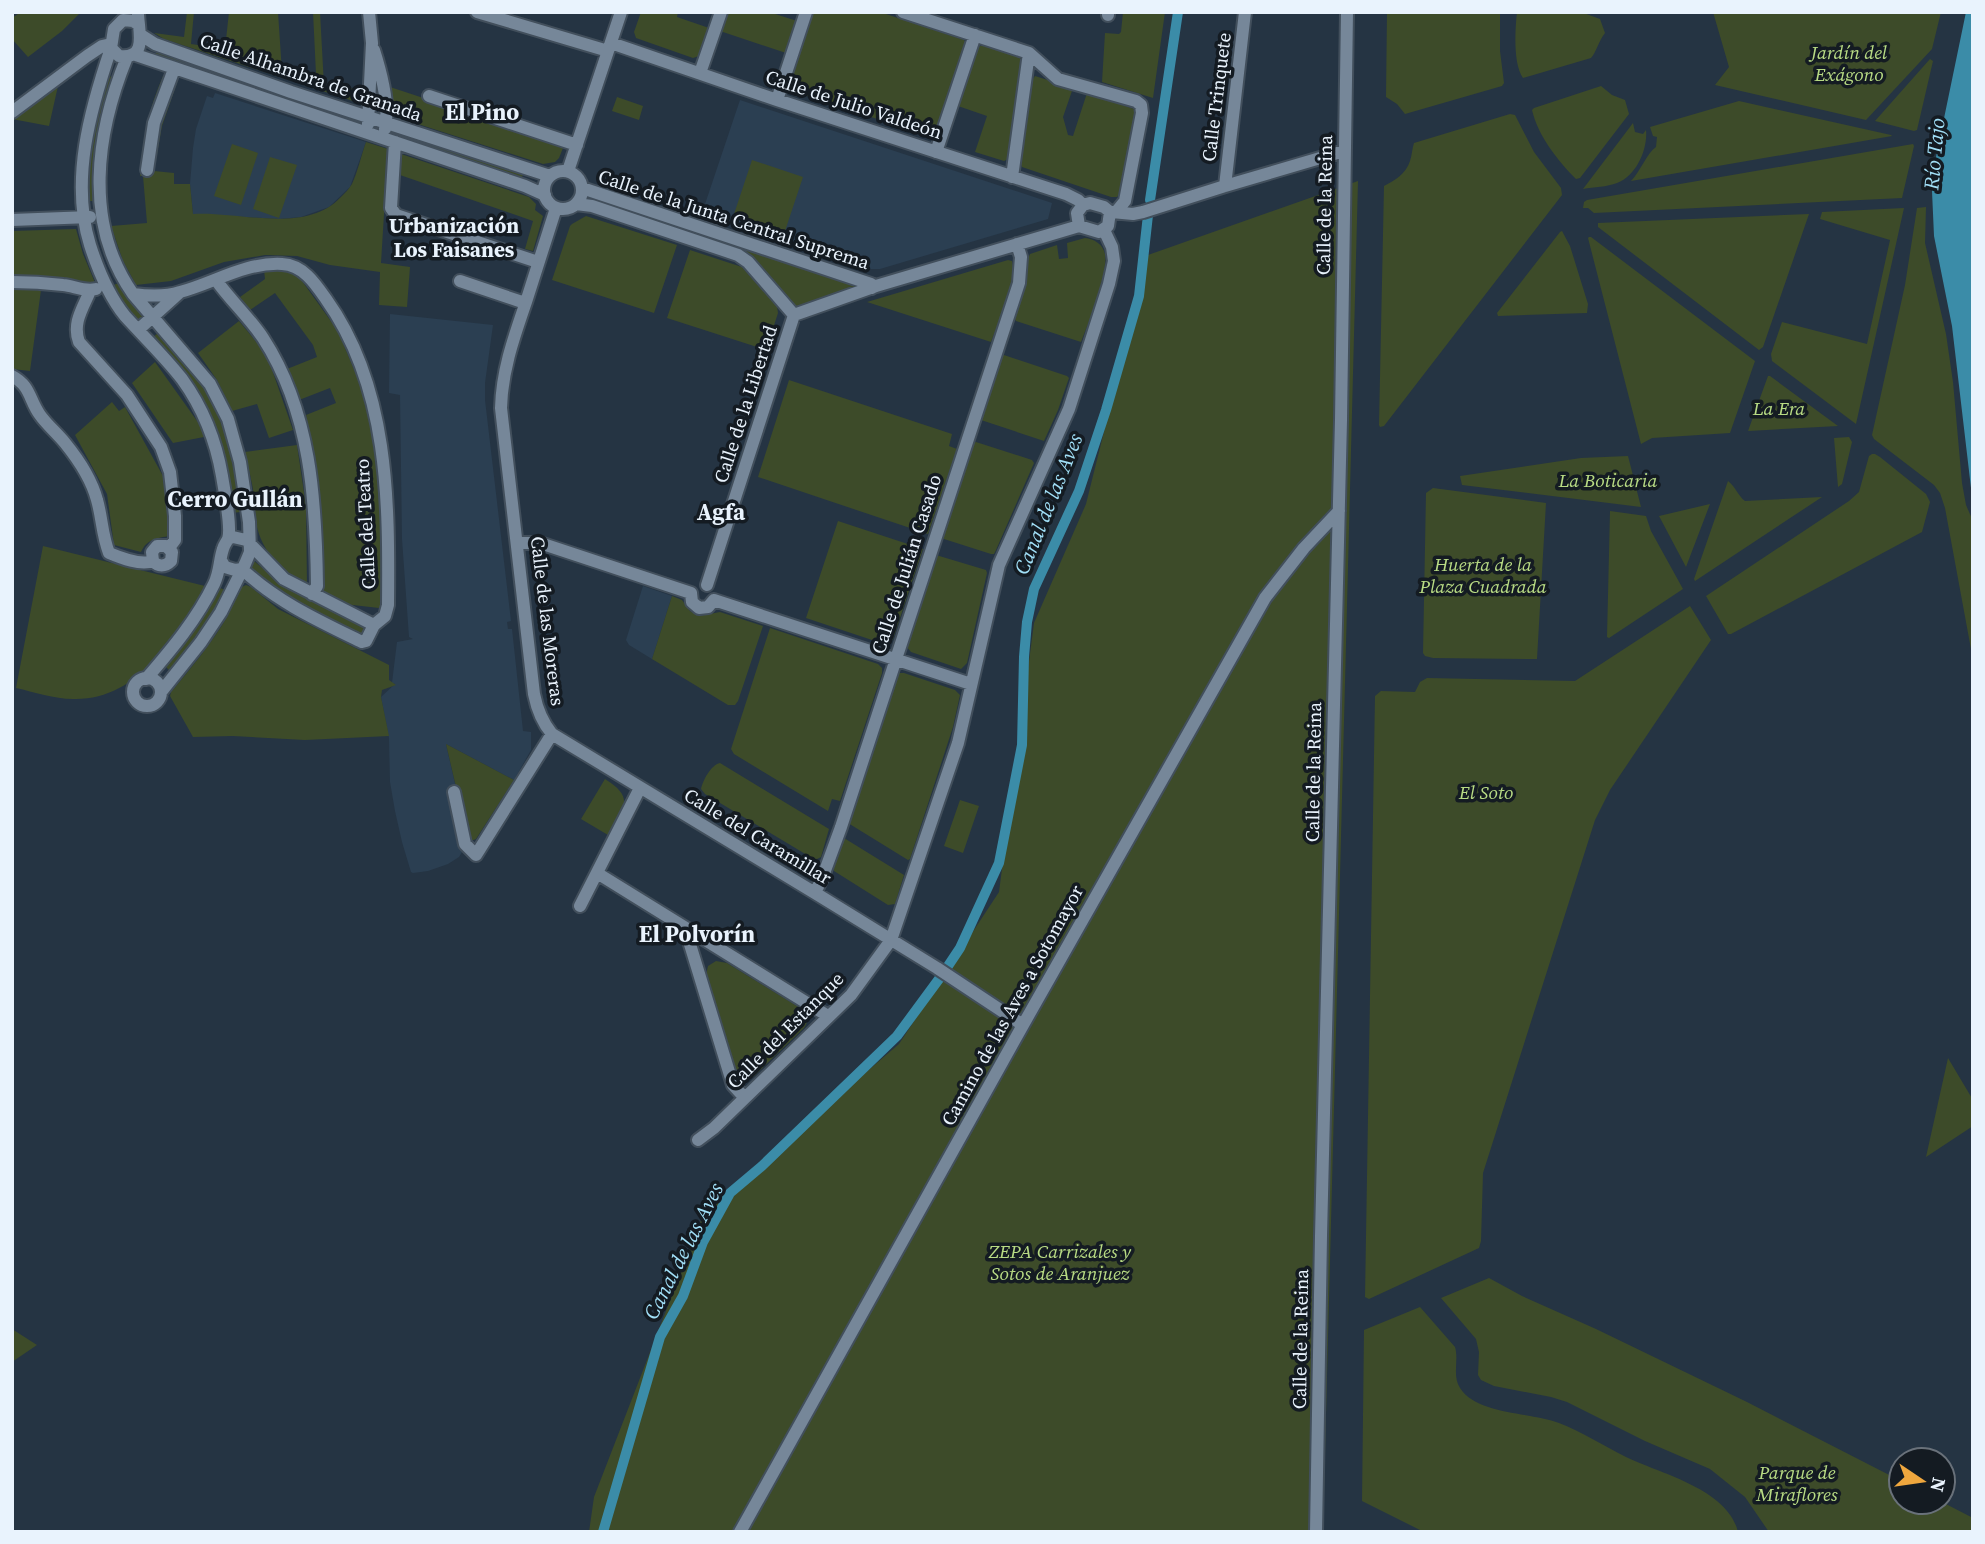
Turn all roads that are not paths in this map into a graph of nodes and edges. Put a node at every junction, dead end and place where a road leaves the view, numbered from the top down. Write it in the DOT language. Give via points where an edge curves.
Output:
graph roads {
  1 [pos="369,12"];
  2 [pos="477,12"];
  3 [pos="621,12"];
  4 [pos="721,12"];
  5 [pos="806,12"];
  6 [pos="903,12"];
  7 [pos="1245,12"];
  8 [pos="1347,12"];
  9 [pos="120,18"];
  10 [pos="139,24"];
  11 [pos="975,35"];
  12 [pos="372,43"];
  13 [pos="111,46"];
  14 [pos="609,47"];
  15 [pos="1030,53"];
  16 [pos="130,56"];
  17 [pos="174,69"];
  18 [pos="700,73"];
  19 [pos="429,96"];
  20 [pos="777,100"];
  21 [pos="12,112"];
  22 [pos="370,117"];
  23 [pos="386,122"];
  24 [pos="366,133"];
  25 [pos="381,138"];
  26 [pos="395,142"];
  27 [pos="577,145"];
  28 [pos="1344,151"];
  29 [pos="936,152"];
  30 [pos="147,170"];
  31 [pos="568,172"];
  32 [pos="550,176"];
  33 [pos="1012,177"];
  34 [pos="1225,186"];
  35 [pos="582,188"];
  36 [pos="545,195"];
  37 [pos="576,204"];
  38 [pos="1083,205"];
  39 [pos="556,208"];
  40 [pos="1113,212"];
  41 [pos="101,217"];
  42 [pos="84,218"];
  43 [pos="12,220"];
  44 [pos="1079,226"];
  45 [pos="1104,230"];
  46 [pos="1017,244"];
  47 [pos="538,262"];
  48 [pos="122,278"];
  49 [pos="216,280"];
  50 [pos="460,281"];
  51 [pos="12,282"];
  52 [pos="106,286"];
  53 [pos="872,288"];
  54 [pos="90,291"];
  55 [pos="179,293"];
  56 [pos="133,294"];
  57 [pos="525,303"];
  58 [pos="794,315"];
  59 [pos="153,317"];
  60 [pos="138,330"];
  61 [pos="12,376"];
  62 [pos="1339,511"];
  63 [pos="228,539"];
  64 [pos="518,542"];
  65 [pos="250,545"];
  66 [pos="222,562"];
  67 [pos="242,569"];
  68 [pos="707,585"];
  69 [pos="691,593"];
  70 [pos="312,594"];
  71 [pos="714,600"];
  72 [pos="374,625"];
  73 [pos="895,659"];
  74 [pos="146,679"];
  75 [pos="971,684"];
  76 [pos="161,692"];
  77 [pos="552,734"];
  78 [pos="640,788"];
  79 [pos="454,792"];
  80 [pos="597,873"];
  81 [pos="815,893"];
  82 [pos="580,906"];
  83 [pos="685,928"];
  84 [pos="891,940"];
  85 [pos="717,947"];
  86 [pos="696,966"];
  87 [pos="828,1017"];
  88 [pos="1023,1024"];
  89 [pos="744,1097"];
  90 [pos="698,1140"];
  91 [pos="740,1532"];
  92 [pos="1316,1532"];
  1 -- 12 [label="street"];
  2 -- 14 [label="street, Calle de Julio Valdeón"];
  3 -- 14 [label="street"];
  4 -- 18 [label="street"];
  5 -- 20 [label="street"];
  6 -- 11 [label="street"];
  7 -- 34 [label="street, Calle Trinquete"];
  8 -- 28 [label="street, Calle de la Reina"];
  9 -- 10 [label="street"];
  9 -- 13 [label="street"];
  10 -- 16 [label="street" via="139,46"];
  10 -- 22 [label="street, Calle Alhambra de Granada" via="155,44"];
  11 -- 15 [label="street"];
  11 -- 29 [label="street"];
  12 -- 22 [label="street"];
  12 -- 23 [label="street"];
  13 -- 16 [label="street" via="119,56"];
  13 -- 21 [label="street" via="102,46"];
  13 -- 42 [label="street" via="84,150"];
  14 -- 18 [label="street, Calle de Julio Valdeón"];
  14 -- 27 [label="street"];
  15 -- 33 [label="street"];
  15 -- 40 [label="street" via="1058,79 1141,105 1125,201"];
  16 -- 17 [label="street, Calle Alhambra de Granada"];
  16 -- 41 [label="street" via="107,117 99,172"];
  17 -- 24 [label="street, Calle Alhambra de Granada"];
  17 -- 30 [label="street" via="155,123"];
  18 -- 20 [label="street, Calle de Julio Valdeón"];
  19 -- 27 [label="street"];
  20 -- 29 [label="street, Calle de Julio Valdeón"];
  22 -- 23 [label="street, Calle Alhambra de Granada"];
  22 -- 24 [label="street"];
  23 -- 25 [label="street"];
  23 -- 32 [label="street, Calle Alhambra de Granada"];
  24 -- 25 [label="street, Calle Alhambra de Granada"];
  25 -- 26 [label="street, Calle Alhambra de Granada"];
  26 -- 36 [label="street, Calle Alhambra de Granada"];
  26 -- 47 [label="street" via="391,208 396,215"];
  27 -- 31 [label="street"];
  28 -- 34 [label="street, Calle Trinquete"];
  28 -- 62 [label="street, Calle de la Reina"];
  29 -- 33 [label="street, Calle de Julio Valdeón"];
  31 -- 32 [label="street"];
  31 -- 35 [label="street" via="578,178"];
  32 -- 36 [label="street" via="544,185"];
  33 -- 38 [label="street, Calle de Julio Valdeón" via="1066,194"];
  34 -- 40 [label="street, Calle Trinquete" via="1143,212"];
  35 -- 37 [label="street"];
  35 -- 53 [label="street, Calle de la Junta Central Suprema"];
  36 -- 39 [label="street"];
  37 -- 39 [label="street"];
  37 -- 58 [label="street, Calle de la Junta Central Suprema" via="738,255"];
  38 -- 40 [label="street" via="1090,203"];
  38 -- 44 [label="street" via="1077,213"];
  39 -- 47 [label="street, Calle de las Moreras"];
  40 -- 45 [label="street"];
  41 -- 42 [label="street"];
  41 -- 48 [label="street"];
  42 -- 43 [label="street"];
  42 -- 52 [label="street"];
  44 -- 45 [label="street"];
  44 -- 46 [label="street, Calle de la Junta Central Suprema"];
  45 -- 75 [label="street, Calle del Estanque" via="1114,261 1109,284 1069,409 999,565"];
  46 -- 53 [label="street, Calle de la Junta Central Suprema"];
  46 -- 73 [label="street, Calle de Julián Casado" via="1019,283"];
  47 -- 57 [label="street, Calle de las Moreras"];
  48 -- 52 [label="street"];
  48 -- 56 [label="street"];
  49 -- 55 [label="street, Calle del Teatro"];
  49 -- 70 [label="street" via="263,339 300,421 315,514 317,586"];
  49 -- 72 [label="street, Calle del Teatro" via="251,267 294,266 315,284 344,327 373,400 386,486 388,606 385,616"];
  50 -- 57 [label="street"];
  51 -- 54 [label="street"];
  52 -- 54 [label="street"];
  52 -- 60 [label="street"];
  53 -- 58 [label="street, Calle de la Junta Central Suprema"];
  54 -- 61 [label="street" via="77,320 79,342 127,395 161,447 170,472 175,540 167,565 109,552 97,499 83,469 38,413 28,390"];
  55 -- 56 [label="street, Calle del Teatro"];
  55 -- 59 [label="street, Calle del Teatro"];
  56 -- 59 [label="street"];
  57 -- 64 [label="street, Calle de las Moreras" via="509,350 501,408"];
  58 -- 68 [label="street, Calle de la Libertad"];
  59 -- 60 [label="street, Calle del Teatro"];
  59 -- 65 [label="street" via="210,384 228,419 240,462"];
  60 -- 63 [label="street" via="181,379 209,427 220,464"];
  62 -- 88 [label="street, Camino de las Aves a Sotomayor" via="1265,598"];
  62 -- 92 [label="street, Calle de la Reina"];
  63 -- 65 [label="street" via="240,537"];
  63 -- 66 [label="street"];
  64 -- 69 [label="street" via="540,543"];
  64 -- 77 [label="street, Calle de las Moreras" via="534,694 540,716"];
  65 -- 67 [label="street"];
  65 -- 70 [label="street" via="284,579"];
  66 -- 67 [label="street" via="225,567"];
  66 -- 74 [label="street" via="185,632"];
  67 -- 72 [label="street" via="278,599 362,642"];
  67 -- 76 [label="street" via="221,612"];
  68 -- 69 [label="street"];
  68 -- 71 [label="street"];
  69 -- 71 [label="street" via="699,608"];
  70 -- 72 [label="street"];
  71 -- 73 [label="street"];
  73 -- 75 [label="street"];
  73 -- 81 [label="street, Calle de Julián Casado" via="841,828"];
  74 -- 76 [label="street" via="158,684"];
  74 -- 76 [label="street" via="135,687 139,704 152,706"];
  75 -- 84 [label="street, Calle del Estanque" via="958,743"];
  77 -- 78 [label="street, Calle del Caramillar"];
  77 -- 79 [label="street, Calle de las Moreras" via="476,855 465,844"];
  78 -- 80 [label="street"];
  78 -- 81 [label="street, Calle del Caramillar"];
  80 -- 82 [label="street"];
  80 -- 83 [label="street"];
  81 -- 84 [label="street, Calle del Caramillar"];
  83 -- 85 [label="street"];
  83 -- 86 [label="street"];
  84 -- 87 [label="street, Calle del Estanque" via="851,995"];
  84 -- 88 [label="street, Calle del Caramillar"];
  85 -- 86 [label="street"];
  85 -- 87 [label="street"];
  86 -- 89 [label="street" via="733,1085"];
  87 -- 89 [label="street, Calle del Estanque"];
  88 -- 91 [label="street, Camino de las Aves a Sotomayor"];
  89 -- 90 [label="street, Calle del Estanque"];
}
